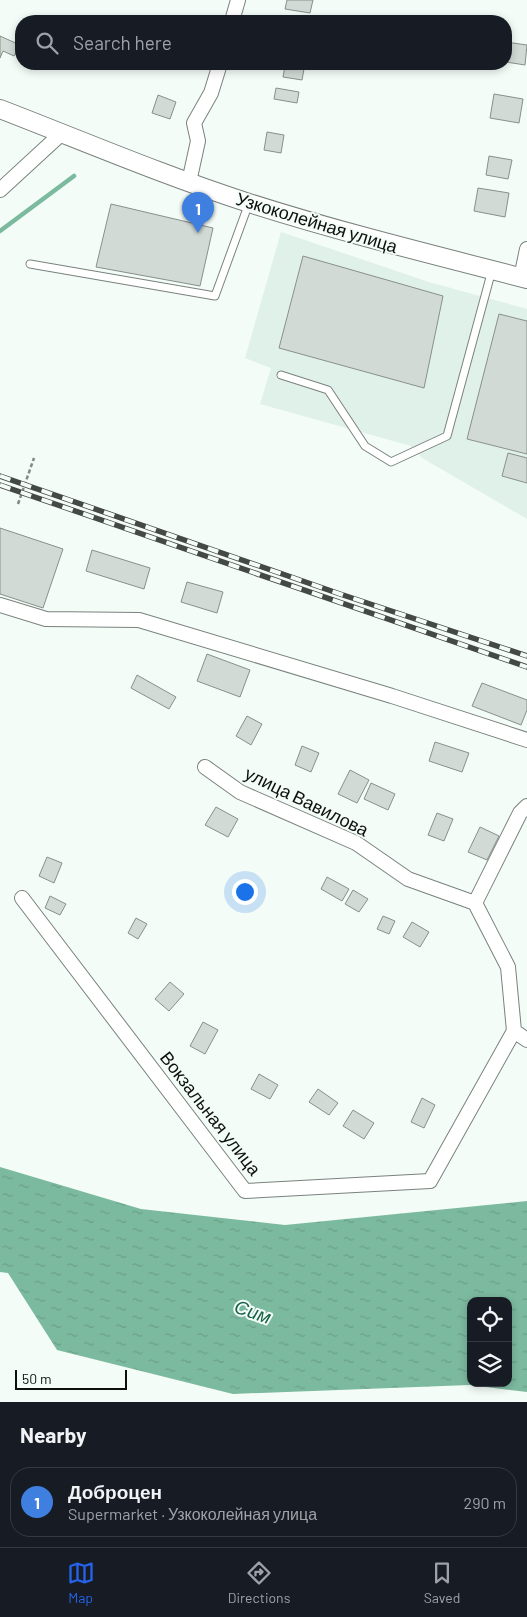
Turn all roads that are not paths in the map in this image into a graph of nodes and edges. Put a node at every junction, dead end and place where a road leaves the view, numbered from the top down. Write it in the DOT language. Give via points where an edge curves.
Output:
graph roads {
  1 [pos="238,0"];
  2 [pos="234,15"];
  3 [pos="218,70"];
  4 [pos="0,109"];
  5 [pos="62,133"];
  6 [pos="190,182"];
  7 [pos="0,190"];
  8 [pos="249,203"];
  9 [pos="527,249"];
  10 [pos="30,264"];
  11 [pos="492,270"];
  12 [pos="524,278"];
  13 [pos="281,375"];
  14 [pos="0,605"];
  15 [pos="527,740"];
  16 [pos="206,767"];
  17 [pos="527,806"];
  18 [pos="22,898"];
  19 [pos="475,903"];
  20 [pos="514,1031"];
  21 [pos="527,1040"];
  1 -- 2 [label="street"];
  3 -- 6 [label="street" via="211,92 194,123 198,141"];
  4 -- 5 [label="street, Узкоколейная улица"];
  5 -- 6 [label="street, Узкоколейная улица"];
  5 -- 7 [label="street"];
  6 -- 8 [label="street, Узкоколейная улица"];
  8 -- 10 [label="lane" via="215,296"];
  8 -- 11 [label="street, Узкоколейная улица"];
  9 -- 12 [label="street"];
  11 -- 12 [label="street, Узкоколейная улица"];
  11 -- 13 [label="lane" via="447,436 391,462 365,446 328,390"];
  14 -- 15 [label="street" via="46,619 139,620"];
  16 -- 19 [label="street, улица Вавилова" via="240,792 356,843 408,879"];
  17 -- 19 [label="street" via="520,813"];
  18 -- 20 [label="street, Вокзальная улица" via="244,1191 430,1181"];
  19 -- 20 [label="street" via="508,967"];
  20 -- 21 [label="street"];
}
